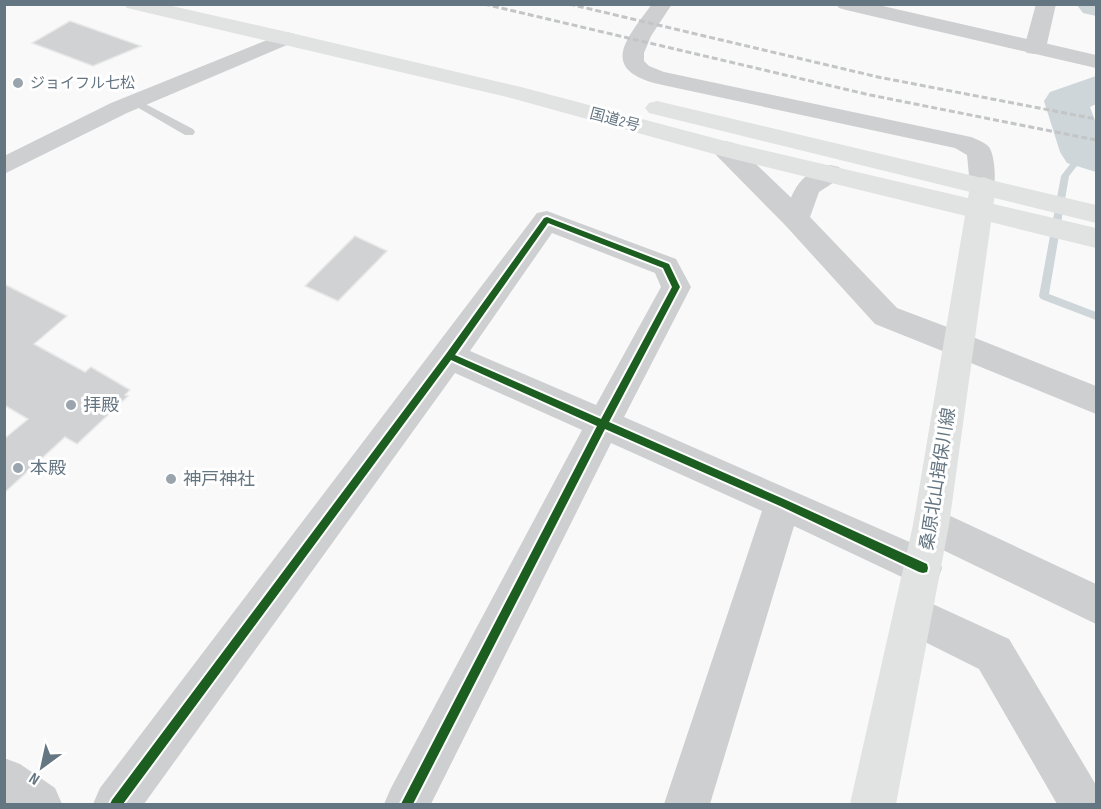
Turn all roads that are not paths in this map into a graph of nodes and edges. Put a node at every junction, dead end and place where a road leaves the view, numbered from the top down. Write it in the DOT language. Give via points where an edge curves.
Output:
graph roads {
  1 [pos="134,4"];
  2 [pos="214,4"];
  3 [pos="662,4"];
  4 [pos="846,4"];
  5 [pos="1046,4"];
  6 [pos="287,38"];
  7 [pos="1041,49"];
  8 [pos="1096,62"];
  9 [pos="134,101"];
  10 [pos="189,132"];
  11 [pos="725,149"];
  12 [pos="4,166"];
  13 [pos="830,173"];
  14 [pos="982,198"];
  15 [pos="1096,213"];
  16 [pos="796,219"];
  17 [pos="1096,238"];
  18 [pos="960,345"];
  19 [pos="449,356"];
  20 [pos="1096,400"];
  21 [pos="603,423"];
  22 [pos="783,503"];
  23 [pos="931,525"];
  24 [pos="923,568"];
  25 [pos="1096,604"];
  26 [pos="913,615"];
  27 [pos="4,780"];
  28 [pos="39,804"];
  29 [pos="116,804"];
  30 [pos="407,804"];
  31 [pos="687,804"];
  32 [pos="873,804"];
  33 [pos="1082,804"];
  1 -- 6 [label="main road, 国道2号"];
  2 -- 14 [label="main road, 国道2号"];
  3 -- 14 [label="street" via="632,51 632,61 638,68 658,77 962,142 979,151"];
  4 -- 7 [label="street"];
  5 -- 7 [label="street"];
  6 -- 9 [label="street"];
  6 -- 11 [label="main road, 国道2号" via="513,92"];
  7 -- 8 [label="street"];
  9 -- 10 [label="lane"];
  9 -- 12 [label="street"];
  11 -- 13 [label="main road, 国道2号"];
  11 -- 16 [label="street"];
  13 -- 14 [label="main road, 国道2号"];
  13 -- 16 [label="street" via="808,187"];
  14 -- 15 [label="main road, 国道2号"];
  14 -- 17 [label="main road, 国道2号"];
  14 -- 18 [label="main road, 桑原北山揖保川線"];
  16 -- 18 [label="street" via="886,316"];
  18 -- 20 [label="street"];
  18 -- 23 [label="main road, 桑原北山揖保川線"];
  19 -- 21 [label="street"];
  19 -- 21 [label="street" via="547,220 666,266 676,287"];
  19 -- 29 [label="street"];
  21 -- 22 [label="street"];
  21 -- 30 [label="street"];
  22 -- 24 [label="street"];
  22 -- 31 [label="street"];
  23 -- 24 [label="main road, 桑原北山揖保川線"];
  23 -- 25 [label="street"];
  24 -- 26 [label="main road, 桑原北山揖保川線"];
  26 -- 32 [label="main road, 桑原北山揖保川線"];
  26 -- 33 [label="street" via="994,654"];
  27 -- 28 [label="street"];
}
